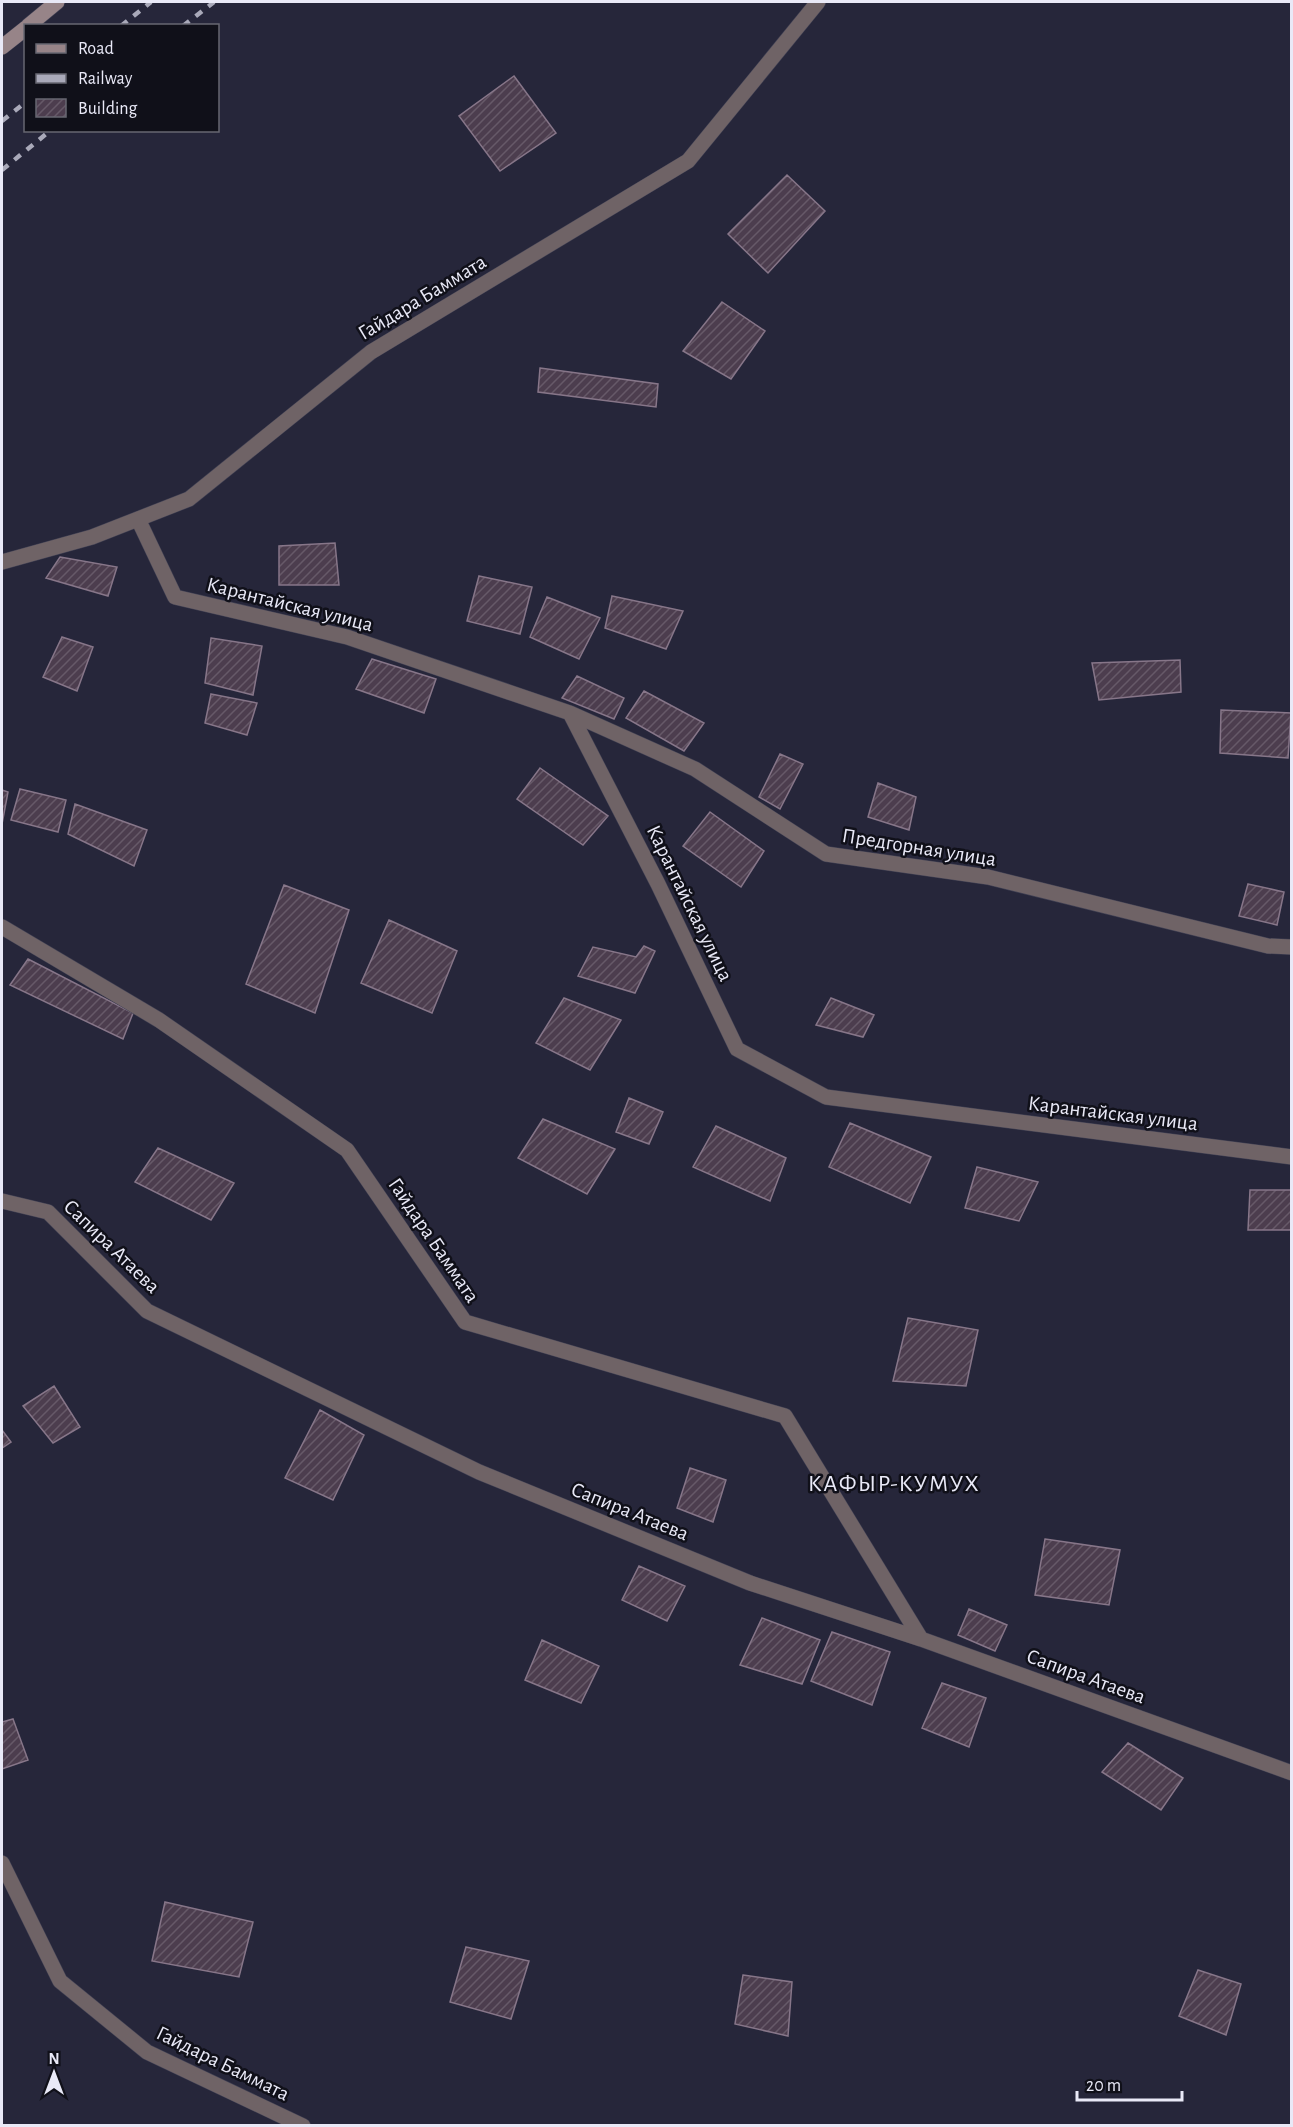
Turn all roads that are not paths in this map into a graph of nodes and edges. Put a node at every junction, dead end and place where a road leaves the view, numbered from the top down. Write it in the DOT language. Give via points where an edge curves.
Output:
graph roads {
  1 [pos="57,2"];
  2 [pos="818,2"];
  3 [pos="31,24"];
  4 [pos="24,29"];
  5 [pos="2,47"];
  6 [pos="138,519"];
  7 [pos="2,562"];
  8 [pos="570,713"];
  9 [pos="2,927"];
  10 [pos="1292,947"];
  11 [pos="1292,1157"];
  12 [pos="2,1201"];
  13 [pos="921,1639"];
  14 [pos="1292,1773"];
  15 [pos="2,1863"];
  16 [pos="303,2126"];
  1 -- 3 [label="main road"];
  2 -- 6 [label="street, Гайдара Баммата" via="688,161 371,352 189,499"];
  4 -- 5 [label="main road"];
  6 -- 7 [label="street, Гайдара Баммата" via="92,537"];
  6 -- 8 [label="street, Карантайская улица" via="175,597 347,636"];
  8 -- 10 [label="street, Предгорная улица" via="695,770 826,854 988,877 1268,946"];
  8 -- 11 [label="street, Карантайская улица" via="737,1049 826,1097"];
  9 -- 13 [label="street, Гайдара Баммата" via="159,1020 347,1150 465,1322 785,1416"];
  12 -- 13 [label="street, Сапира Атаева" via="48,1212 147,1311 479,1472 750,1584"];
  13 -- 14 [label="street, Сапира Атаева"];
  15 -- 16 [label="street, Гайдара Баммата" via="60,1981 147,2052"];
}
